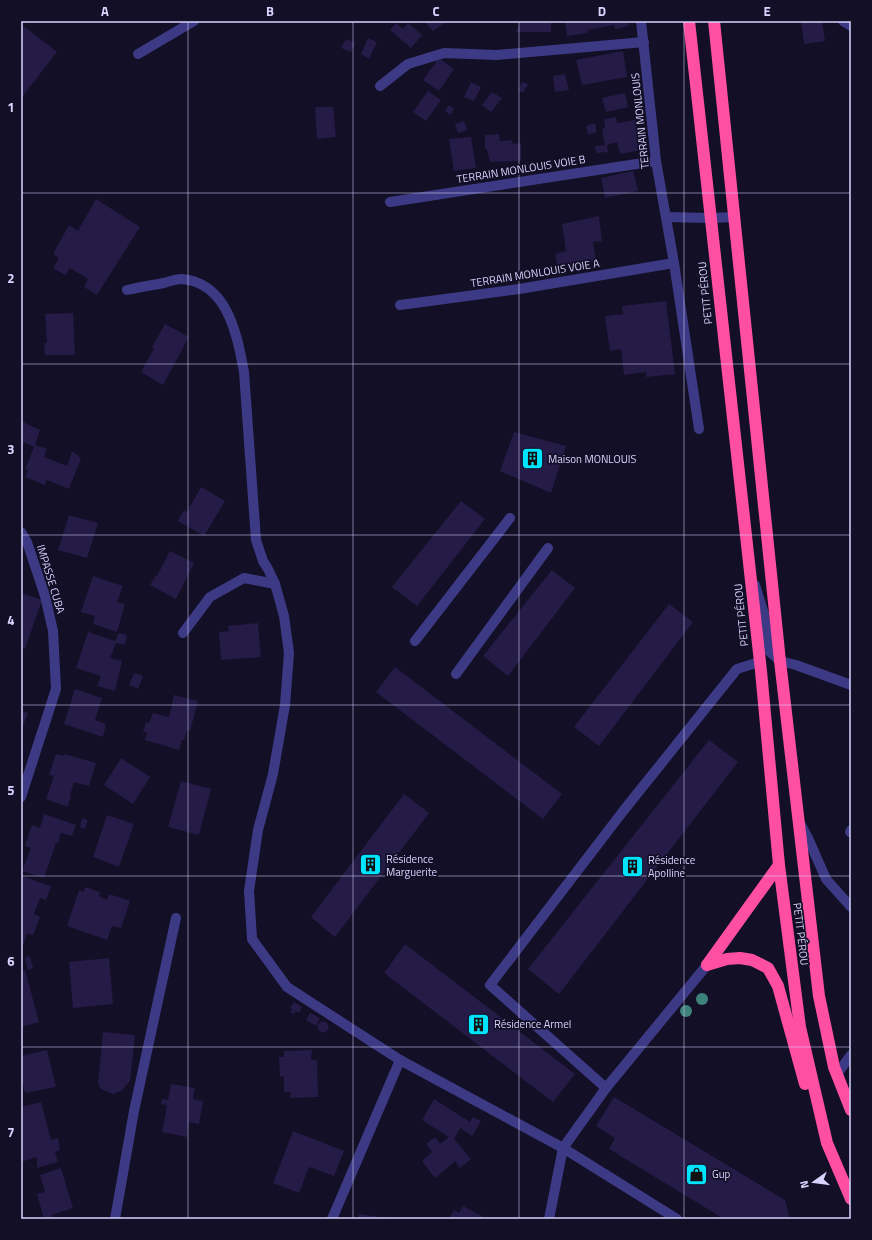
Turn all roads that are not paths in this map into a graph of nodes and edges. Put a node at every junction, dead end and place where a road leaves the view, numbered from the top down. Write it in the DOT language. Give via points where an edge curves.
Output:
graph roads {
  1 [pos="194,21"];
  2 [pos="641,21"];
  3 [pos="689,21"];
  4 [pos="714,21"];
  5 [pos="843,21"];
  6 [pos="851,26"];
  7 [pos="644,42"];
  8 [pos="138,54"];
  9 [pos="380,86"];
  10 [pos="656,161"];
  11 [pos="390,202"];
  12 [pos="666,217"];
  13 [pos="734,217"];
  14 [pos="710,218"];
  15 [pos="674,263"];
  16 [pos="128,290"];
  17 [pos="400,305"];
  18 [pos="699,429"];
  19 [pos="510,518"];
  20 [pos="21,532"];
  21 [pos="548,548"];
  22 [pos="749,565"];
  23 [pos="275,584"];
  24 [pos="183,632"];
  25 [pos="415,641"];
  26 [pos="780,661"];
  27 [pos="759,662"];
  28 [pos="456,674"];
  29 [pos="851,685"];
  30 [pos="21,797"];
  31 [pos="799,822"];
  32 [pos="779,865"];
  33 [pos="851,908"];
  34 [pos="176,918"];
  35 [pos="707,965"];
  36 [pos="851,1055"];
  37 [pos="400,1060"];
  38 [pos="836,1074"];
  39 [pos="606,1088"];
  40 [pos="851,1110"];
  41 [pos="827,1143"];
  42 [pos="563,1148"];
  43 [pos="851,1199"];
  44 [pos="114,1219"];
  45 [pos="332,1219"];
  46 [pos="549,1219"];
  47 [pos="677,1219"];
  1 -- 8 [label="street"];
  2 -- 7 [label="street, TERRAIN MONLOUIS"];
  3 -- 14 [label="highway, PETIT PÉROU"];
  4 -- 13 [label="highway, PETIT PÉROU"];
  5 -- 6 [label="street"];
  7 -- 9 [label="street" via="497,55 444,53 408,64"];
  7 -- 10 [label="street, TERRAIN MONLOUIS"];
  10 -- 11 [label="street, TERRAIN MONLOUIS VOIE B"];
  10 -- 12 [label="street, TERRAIN MONLOUIS"];
  12 -- 14 [label="street"];
  12 -- 15 [label="street, TERRAIN MONLOUIS"];
  13 -- 14 [label="street"];
  13 -- 26 [label="highway, PETIT PÉROU"];
  14 -- 22 [label="highway, PETIT PÉROU"];
  15 -- 17 [label="street, TERRAIN MONLOUIS VOIE A" via="518,289"];
  15 -- 18 [label="street, TERRAIN MONLOUIS"];
  16 -- 23 [label="street" via="181,279 204,285 222,302 239,346 244,372 256,540"];
  19 -- 25 [label="street"];
  20 -- 30 [label="street, IMPASSE CUBA" via="28,542 46,596 53,631 56,689"];
  21 -- 28 [label="street"];
  22 -- 26 [label="street" via="764,614 769,651"];
  22 -- 27 [label="highway, PETIT PÉROU"];
  23 -- 24 [label="street" via="244,578 210,597"];
  23 -- 37 [label="street" via="284,616 289,653 286,697 273,774 258,830 249,891 252,939 288,987"];
  26 -- 29 [label="street"];
  26 -- 31 [label="highway, PETIT PÉROU"];
  27 -- 32 [label="highway, PETIT PÉROU"];
  27 -- 39 [label="street" via="737,669 624,810 490,985"];
  31 -- 33 [label="street" via="826,879"];
  31 -- 38 [label="highway, PETIT PÉROU" via="819,996"];
  32 -- 35 [label="highway"];
  32 -- 41 [label="highway, PETIT PÉROU" via="800,1027"];
  34 -- 44 [label="street" via="134,1111"];
  35 -- 39 [label="street"];
  35 -- 41 [label="highway" via="740,958 752,960 768,968 778,986 816,1125"];
  36 -- 38 [label="street"];
  37 -- 42 [label="street"];
  37 -- 45 [label="street"];
  38 -- 40 [label="highway, PETIT PÉROU"];
  39 -- 42 [label="street"];
  41 -- 43 [label="highway, PETIT PÉROU"];
  42 -- 46 [label="street"];
  42 -- 47 [label="street"];
}
